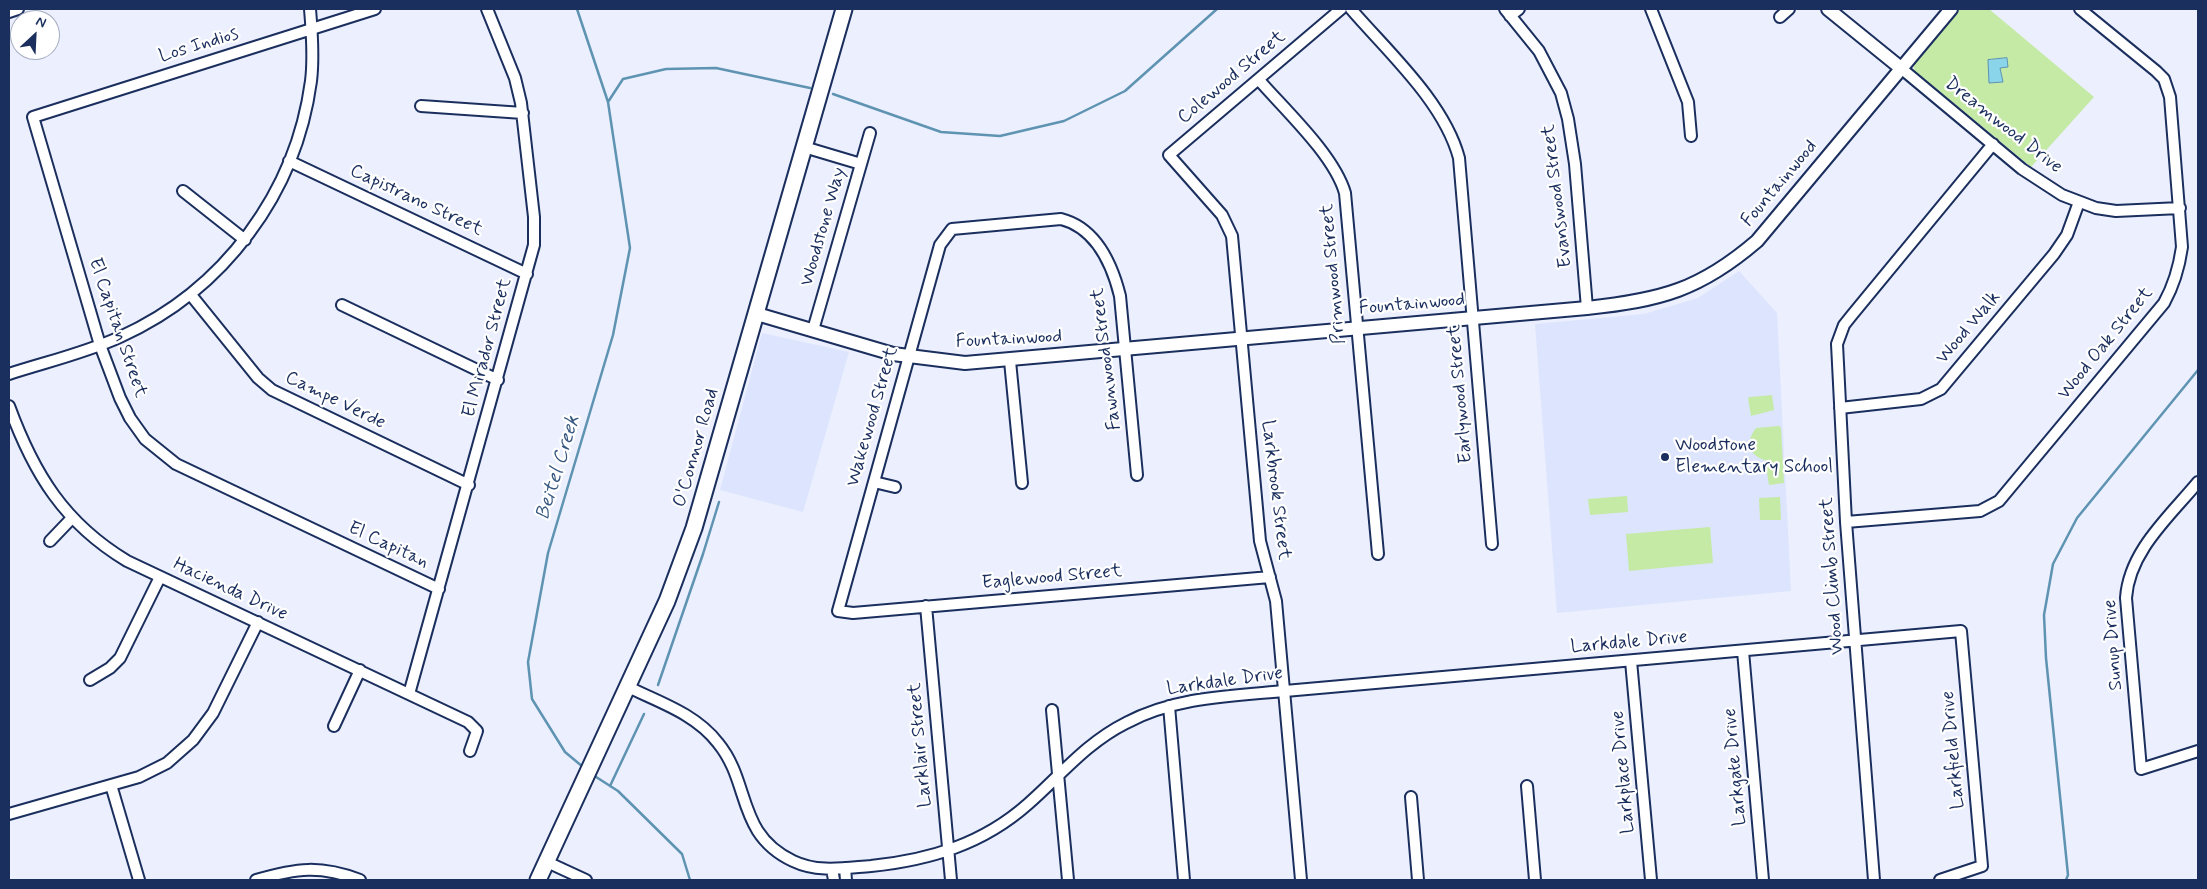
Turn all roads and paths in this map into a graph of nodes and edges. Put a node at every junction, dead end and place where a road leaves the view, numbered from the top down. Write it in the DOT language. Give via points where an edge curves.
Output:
graph roads {
  1 [pos="18,9"];
  2 [pos="310,9"];
  3 [pos="376,9"];
  4 [pos="486,9"];
  5 [pos="844,9"];
  6 [pos="1341,9"];
  7 [pos="1351,9"];
  8 [pos="1651,9"];
  9 [pos="1789,9"];
  10 [pos="1828,9"];
  11 [pos="1951,9"];
  12 [pos="2080,9"];
  13 [pos="1511,11"];
  14 [pos="9,12"];
  15 [pos="1780,17"];
  16 [pos="312,29"];
  17 [pos="1902,69"];
  18 [pos="1259,80"];
  19 [pos="421,106"];
  20 [pos="523,113"];
  21 [pos="33,117"];
  22 [pos="870,133"];
  23 [pos="1691,136"];
  24 [pos="1992,144"];
  25 [pos="804,147"];
  26 [pos="1169,154"];
  27 [pos="289,161"];
  28 [pos="861,164"];
  29 [pos="183,191"];
  30 [pos="2079,202"];
  31 [pos="2180,208"];
  32 [pos="1074,223"];
  33 [pos="245,240"];
  34 [pos="527,274"];
  35 [pos="191,296"];
  36 [pos="342,304"];
  37 [pos="1587,308"];
  38 [pos="757,314"];
  39 [pos="1472,318"];
  40 [pos="1356,329"];
  41 [pos="813,330"];
  42 [pos="1240,339"];
  43 [pos="100,345"];
  44 [pos="1126,350"];
  45 [pos="908,357"];
  46 [pos="1010,360"];
  47 [pos="9,374"];
  48 [pos="498,380"];
  49 [pos="9,406"];
  50 [pos="1840,408"];
  51 [pos="1137,475"];
  52 [pos="874,482"];
  53 [pos="2198,482"];
  54 [pos="1022,483"];
  55 [pos="469,485"];
  56 [pos="895,487"];
  57 [pos="72,518"];
  58 [pos="1846,522"];
  59 [pos="323,534"];
  60 [pos="50,541"];
  61 [pos="1492,544"];
  62 [pos="1378,554"];
  63 [pos="160,577"];
  64 [pos="1270,577"];
  65 [pos="439,589"];
  66 [pos="926,606"];
  67 [pos="838,611"];
  68 [pos="258,622"];
  69 [pos="1961,631"];
  70 [pos="1855,641"];
  71 [pos="1743,651"];
  72 [pos="1631,661"];
  73 [pos="360,670"];
  74 [pos="90,680"];
  75 [pos="628,687"];
  76 [pos="1285,691"];
  77 [pos="409,694"];
  78 [pos="1169,706"];
  79 [pos="1052,710"];
  80 [pos="334,726"];
  81 [pos="470,751"];
  82 [pos="2198,751"];
  83 [pos="1058,775"];
  84 [pos="111,785"];
  85 [pos="1526,786"];
  86 [pos="1411,797"];
  87 [pos="9,814"];
  88 [pos="948,851"];
  89 [pos="547,862"];
  90 [pos="845,868"];
  91 [pos="832,869"];
  92 [pos="139,880"];
  93 [pos="256,880"];
  94 [pos="360,880"];
  95 [pos="538,880"];
  96 [pos="586,880"];
  97 [pos="834,880"];
  98 [pos="846,880"];
  99 [pos="951,880"];
  100 [pos="1068,880"];
  101 [pos="1184,880"];
  102 [pos="1301,880"];
  103 [pos="1418,880"];
  104 [pos="1535,880"];
  105 [pos="1651,880"];
  106 [pos="1763,880"];
  107 [pos="1874,880"];
  108 [pos="1940,880"];
  1 -- 14 [label="street"];
  2 -- 16 [label="street"];
  3 -- 16 [label="street, Los Indios"];
  4 -- 20 [label="street, El Mirador Street" via="517,84"];
  5 -- 25 [label="main road, O'Connor Road"];
  6 -- 18 [label="street, Colewood Street"];
  7 -- 39 [label="street, Earlywood Street" via="1436,108 1454,142 1461,175"];
  8 -- 23 [label="street" via="1688,102"];
  9 -- 15 [label="street"];
  10 -- 17 [label="street, Dreamwood Drive"];
  11 -- 17 [label="street, Fountainwood"];
  12 -- 31 [label="street, Wood Oak Street" via="2164,79 2170,96"];
  13 -- 37 [label="street, Evanswood Street" via="1551,73 1568,119 1576,173"];
  16 -- 21 [label="street, Los Indios"];
  16 -- 27 [label="street" via="308,97"];
  17 -- 24 [label="street, Dreamwood Drive"];
  17 -- 37 [label="street, Fountainwood" via="1769,228 1735,260 1709,277 1676,292 1632,304"];
  18 -- 26 [label="street, Colewood Street"];
  18 -- 40 [label="street, Primwood Street" via="1330,161 1341,179 1349,228"];
  19 -- 20 [label="street"];
  20 -- 34 [label="street, El Mirador Street" via="535,235"];
  21 -- 43 [label="street, El Capitan Street"];
  22 -- 28 [label="street, Woodstone Way"];
  24 -- 30 [label="street, Dreamwood Drive" via="2038,181"];
  24 -- 50 [label="street, Wood Climb Street" via="1844,325 1837,344"];
  25 -- 28 [label="street"];
  25 -- 38 [label="main road, O'Connor Road"];
  26 -- 42 [label="street, Larkbrook Street" via="1228,224 1234,249"];
  27 -- 33 [label="street"];
  27 -- 34 [label="street, Capistrano Street"];
  28 -- 41 [label="street, Woodstone Way"];
  29 -- 33 [label="street"];
  30 -- 31 [label="street, Dreamwood Drive" via="2116,211"];
  30 -- 50 [label="street, Wood Walk" via="2066,236 2054,254 1941,389 1921,399"];
  31 -- 58 [label="street, Wood Oak Street" via="2180,265 2164,303 1999,501 1980,511"];
  32 -- 44 [label="street, Fawnwood Street" via="1098,245 1111,269 1120,296"];
  32 -- 45 [label="street, Wakewood Street" via="1061,219 952,229 940,246"];
  33 -- 35 [label="street"];
  34 -- 48 [label="street, El Mirador Street"];
  35 -- 43 [label="street" via="147,323"];
  35 -- 55 [label="street, Campe Verde" via="258,378 272,390"];
  36 -- 48 [label="street"];
  37 -- 39 [label="street, Fountainwood"];
  38 -- 41 [label="street, Fountainwood"];
  38 -- 75 [label="main road, O'Connor Road" via="694,528"];
  39 -- 40 [label="street, Fountainwood"];
  39 -- 61 [label="street, Earlywood Street"];
  40 -- 42 [label="street, Fountainwood"];
  40 -- 62 [label="street, Primwood Street"];
  41 -- 45 [label="street, Fountainwood"];
  42 -- 44 [label="street, Fountainwood"];
  42 -- 64 [label="street, Larkbrook Street" via="1260,541"];
  43 -- 47 [label="street"];
  43 -- 59 [label="street, El Capitan Street" via="130,418 155,448 176,464"];
  44 -- 46 [label="street, Fountainwood"];
  44 -- 51 [label="street, Fawnwood Street"];
  45 -- 46 [label="street, Fountainwood" via="965,363"];
  45 -- 52 [label="street, Wakewood Street"];
  46 -- 54 [label="street"];
  48 -- 55 [label="street, El Mirador Street"];
  49 -- 57 [label="street, Hacienda Drive" via="42,480"];
  50 -- 58 [label="street, Wood Climb Street"];
  52 -- 56 [label="street"];
  52 -- 67 [label="street, Wakewood Street"];
  53 -- 82 [label="street, Sunup Drive" via="2140,552 2127,582 2126,598 2141,769"];
  55 -- 65 [label="street, El Mirador Street"];
  57 -- 60 [label="street"];
  57 -- 63 [label="street, Hacienda Drive" via="108,550"];
  58 -- 70 [label="street, Wood Climb Street"];
  59 -- 65 [label="street, El Capitan"];
  63 -- 68 [label="street, Hacienda Drive"];
  63 -- 74 [label="street" via="120,658"];
  64 -- 66 [label="street, Eaglewood Street"];
  64 -- 76 [label="street, Larkbrook Street" via="1276,601"];
  65 -- 77 [label="street, El Mirador Street"];
  66 -- 67 [label="street, Eaglewood Street" via="853,613"];
  66 -- 88 [label="street, Larklair Street"];
  68 -- 73 [label="street, Hacienda Drive"];
  68 -- 84 [label="street" via="213,714 193,740 152,772"];
  69 -- 70 [label="street, Larkdale Drive"];
  69 -- 108 [label="street, Larkfield Drive" via="1982,866"];
  70 -- 71 [label="street, Larkdale Drive"];
  70 -- 107 [label="street, Wood Climb Street"];
  71 -- 72 [label="street, Larkdale Drive"];
  71 -- 106 [label="street, Larkgate Drive"];
  72 -- 76 [label="street, Larkdale Drive"];
  72 -- 105 [label="street, Larkplace Drive"];
  73 -- 77 [label="street, Hacienda Drive"];
  73 -- 80 [label="street"];
  75 -- 89 [label="main road, O'Connor Road"];
  75 -- 91 [label="street, Larkdale Drive" via="686,715 718,743 736,776 744,806 757,831 769,845 802,865"];
  76 -- 78 [label="street, Larkdale Drive" via="1195,700"];
  76 -- 102 [label="street, Larkbrook Street"];
  77 -- 81 [label="street, Hacienda Drive" via="474,726 477,736"];
  78 -- 83 [label="street, Larkdale Drive" via="1138,717 1106,735"];
  78 -- 101 [label="street"];
  79 -- 83 [label="street"];
  83 -- 88 [label="street, Larkdale Drive" via="1008,821 987,835"];
  83 -- 100 [label="street"];
  84 -- 87 [label="street"];
  84 -- 92 [label="street"];
  85 -- 104 [label="street"];
  86 -- 103 [label="street"];
  88 -- 90 [label="street, Larkdale Drive" via="905,863"];
  88 -- 99 [label="street, Larklair Street"];
  89 -- 95 [label="main road, O'Connor Road"];
  89 -- 96 [label="street"];
  90 -- 91 [label="street, Larkdale Drive"];
  90 -- 98 [label="street"];
  91 -- 97 [label="street"];
  93 -- 94 [label="street" via="312,868 332,870"];
}
